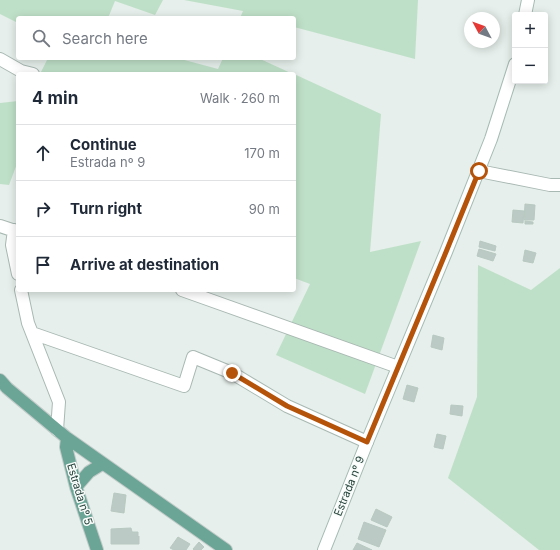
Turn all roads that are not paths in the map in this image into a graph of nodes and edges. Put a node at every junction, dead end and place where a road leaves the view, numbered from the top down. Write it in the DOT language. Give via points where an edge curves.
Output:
graph roads {
  1 [pos="528,0"];
  2 [pos="526,12"];
  3 [pos="0,59"];
  4 [pos="25,72"];
  5 [pos="512,73"];
  6 [pos="479,171"];
  7 [pos="560,185"];
  8 [pos="0,226"];
  9 [pos="16,231"];
  10 [pos="16,264"];
  11 [pos="21,292"];
  12 [pos="188,292"];
  13 [pos="32,333"];
  14 [pos="398,367"];
  15 [pos="0,380"];
  16 [pos="57,430"];
  17 [pos="67,438"];
  18 [pos="367,442"];
  19 [pos="102,464"];
  20 [pos="76,487"];
  21 [pos="98,550"];
  22 [pos="226,550"];
  23 [pos="324,550"];
  1 -- 2 [label="street"];
  3 -- 4 [label="street"];
  5 -- 6 [label="street, Estrada nº 9"];
  6 -- 7 [label="street"];
  6 -- 14 [label="street, Estrada nº 9"];
  8 -- 9 [label="street"];
  9 -- 10 [label="street" via="12,245"];
  11 -- 13 [label="street"];
  12 -- 14 [label="street"];
  13 -- 16 [label="street" via="59,402"];
  13 -- 18 [label="street" via="184,386 193,357 232,373 287,406"];
  14 -- 18 [label="street, Estrada nº 9"];
  15 -- 16 [label="main road"];
  16 -- 17 [label="main road"];
  17 -- 19 [label="main road"];
  17 -- 20 [label="main road, Estrada nº 5" via="66,446"];
  18 -- 23 [label="street, Estrada nº 9"];
  19 -- 20 [label="main road" via="89,472"];
  19 -- 22 [label="main road"];
  20 -- 21 [label="main road, Estrada nº 5"];
}
